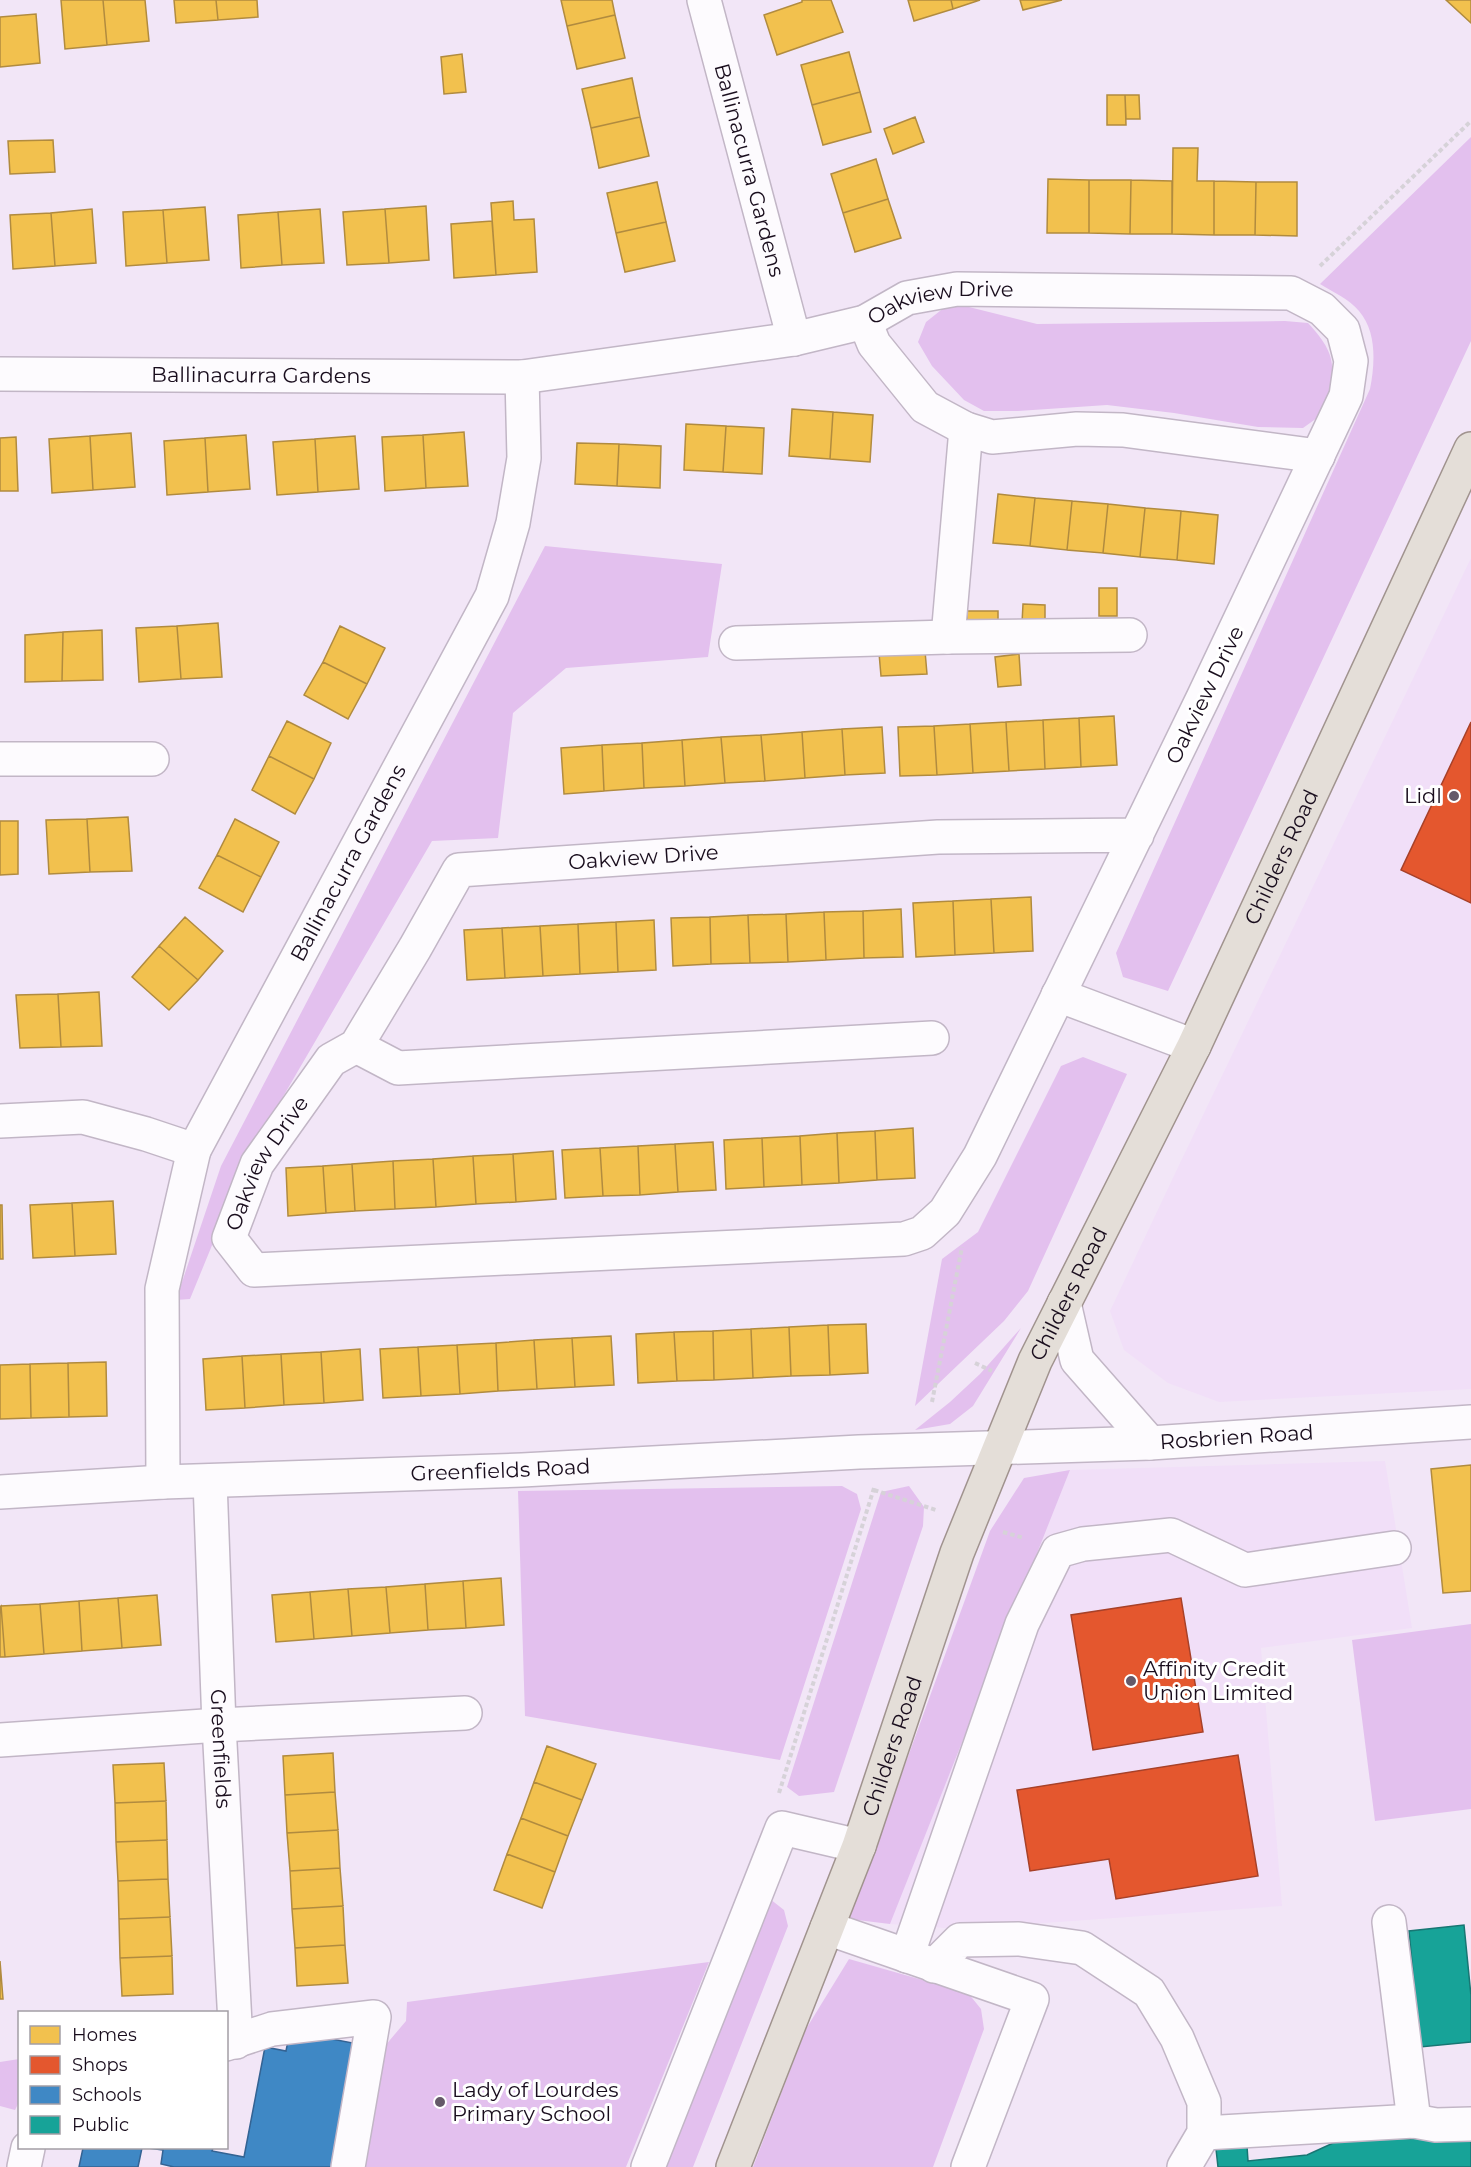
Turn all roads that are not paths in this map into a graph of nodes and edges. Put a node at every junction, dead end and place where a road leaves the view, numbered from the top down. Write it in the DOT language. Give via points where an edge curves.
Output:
graph roads {
  1 [pos="704,0"];
  2 [pos="865,322"];
  3 [pos="794,339"];
  4 [pos="0,374"];
  5 [pos="522,377"];
  6 [pos="966,429"];
  7 [pos="1471,449"];
  8 [pos="1318,456"];
  9 [pos="1130,635"];
  10 [pos="948,637"];
  11 [pos="736,643"];
  12 [pos="0,759"];
  13 [pos="152,759"];
  14 [pos="1137,835"];
  15 [pos="1058,995"];
  16 [pos="932,1038"];
  17 [pos="356,1046"];
  18 [pos="1194,1046"];
  19 [pos="0,1121"];
  20 [pos="194,1150"];
  21 [pos="1064,1303"];
  22 [pos="1471,1422"];
  23 [pos="1150,1443"];
  24 [pos="1000,1448"];
  25 [pos="210,1481"];
  26 [pos="162,1482"];
  27 [pos="0,1492"];
  28 [pos="1394,1548"];
  29 [pos="465,1713"];
  30 [pos="219,1725"];
  31 [pos="0,1740"];
  32 [pos="859,1846"];
  33 [pos="1389,1922"];
  34 [pos="827,1928"];
  35 [pos="921,1961"];
  36 [pos="233,2034"];
  37 [pos="1414,2121"];
  38 [pos="1471,2124"];
  39 [pos="1204,2133"];
  40 [pos="27,2149"];
  41 [pos="24,2167"];
  42 [pos="348,2167"];
  43 [pos="648,2167"];
  44 [pos="733,2167"];
  45 [pos="968,2167"];
  46 [pos="1184,2167"];
  1 -- 3 [label="street, Ballinacurra Gardens"];
  2 -- 3 [label="street, Ballinacurra Gardens"];
  2 -- 6 [label="street, Oakview Drive" via="874,344 925,407"];
  2 -- 8 [label="street, Oakview Drive" via="907,298 957,289 1291,293 1322,309 1342,330 1351,361 1346,396"];
  3 -- 5 [label="street, Ballinacurra Gardens"];
  4 -- 5 [label="street, Ballinacurra Gardens"];
  5 -- 20 [label="street, Ballinacurra Gardens" via="524,458 513,523 492,596"];
  6 -- 8 [label="street, Oakview Drive" via="992,437 1077,429 1123,430"];
  6 -- 10 [label="street"];
  7 -- 18 [label="main road, Childers Road"];
  8 -- 14 [label="street, Oakview Drive"];
  9 -- 10 [label="street"];
  10 -- 11 [label="street"];
  12 -- 13 [label="street"];
  14 -- 15 [label="street, Oakview Drive"];
  14 -- 17 [label="street, Oakview Drive" via="938,837 459,870"];
  15 -- 17 [label="street, Oakview Drive" via="980,1156 945,1212 922,1233 904,1239 254,1270 229,1238 257,1164 330,1060"];
  15 -- 18 [label="street"];
  16 -- 17 [label="street" via="398,1068"];
  18 -- 21 [label="main road, Childers Road"];
  19 -- 20 [label="street" via="83,1117"];
  20 -- 26 [label="street, Ballinacurra Gardens" via="162,1289"];
  21 -- 23 [label="street" via="1077,1360"];
  21 -- 24 [label="main road, Childers Road" via="1035,1361"];
  22 -- 23 [label="street, Rosbrien Road"];
  23 -- 24 [label="street, Rosbrien Road"];
  24 -- 25 [label="street, Greenfields Road"];
  24 -- 32 [label="main road, Childers Road" via="957,1553"];
  25 -- 26 [label="street, Greenfields Road"];
  25 -- 30 [label="street, Greenfields"];
  26 -- 27 [label="street, Greenfields Road"];
  28 -- 35 [label="street" via="1245,1570 1171,1535 1083,1544 1058,1551 1022,1624"];
  29 -- 30 [label="street"];
  30 -- 31 [label="street"];
  30 -- 36 [label="street, Greenfields"];
  32 -- 34 [label="main road, Childers Road"];
  32 -- 43 [label="street" via="782,1828"];
  33 -- 37 [label="street"];
  34 -- 35 [label="street"];
  34 -- 44 [label="main road, Childers Road"];
  35 -- 39 [label="street" via="960,1940 1019,1940 1082,1948 1149,1992 1177,2038 1204,2102"];
  35 -- 45 [label="street" via="1032,1999"];
  36 -- 42 [label="street" via="374,2018"];
  37 -- 38 [label="street"];
  37 -- 39 [label="street"];
  39 -- 46 [label="street"];
  40 -- 41 [label="street"];
}
